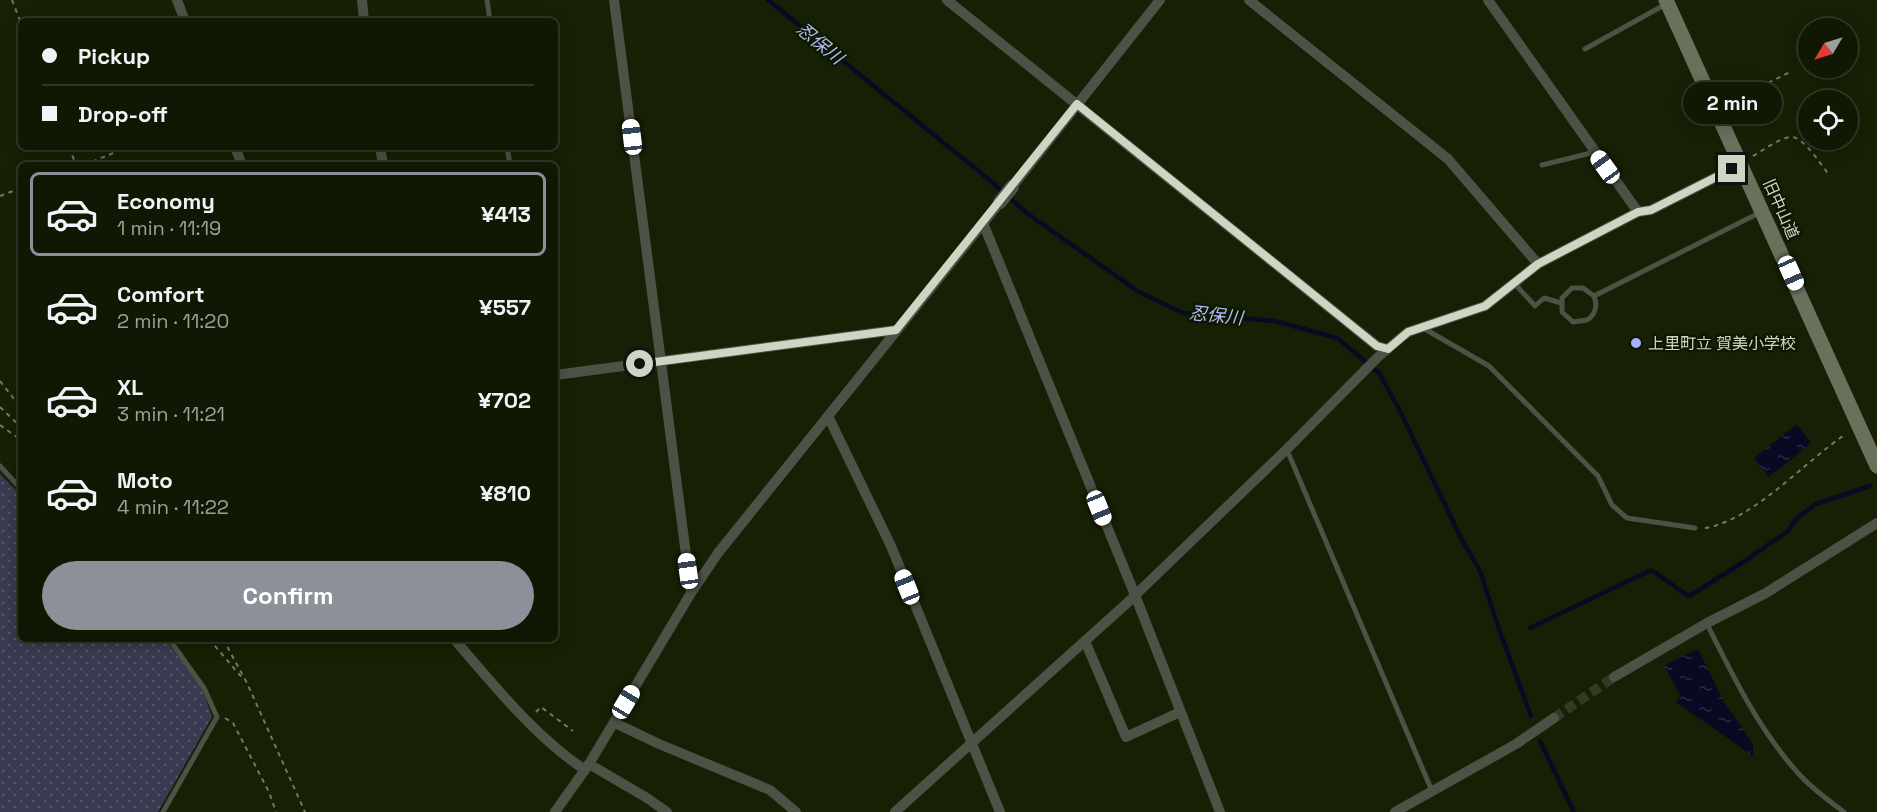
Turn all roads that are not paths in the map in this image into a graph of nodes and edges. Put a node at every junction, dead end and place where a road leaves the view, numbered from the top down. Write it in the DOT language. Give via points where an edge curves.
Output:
graph roads {
  1 [pos="177,0"];
  2 [pos="362,0"];
  3 [pos="487,0"];
  4 [pos="614,0"];
  5 [pos="947,0"];
  6 [pos="1160,0"];
  7 [pos="1249,0"];
  8 [pos="1488,0"];
  9 [pos="1667,2"];
  10 [pos="184,18"];
  11 [pos="364,18"];
  12 [pos="490,18"];
  13 [pos="1585,49"];
  14 [pos="1077,104"];
  15 [pos="1594,152"];
  16 [pos="1742,164"];
  17 [pos="1542,165"];
  18 [pos="1012,187"];
  19 [pos="999,202"];
  20 [pos="1638,212"];
  21 [pos="1763,212"];
  22 [pos="983,223"];
  23 [pos="1538,264"];
  24 [pos="1515,284"];
  25 [pos="1594,296"];
  26 [pos="1561,303"];
  27 [pos="1420,327"];
  28 [pos="896,330"];
  29 [pos="1388,349"];
  30 [pos="661,361"];
  31 [pos="558,375"];
  32 [pos="828,416"];
  33 [pos="1287,449"];
  34 [pos="0,466"];
  35 [pos="1877,466"];
  36 [pos="18,486"];
  37 [pos="1877,523"];
  38 [pos="1698,528"];
  39 [pos="691,593"];
  40 [pos="1135,595"];
  41 [pos="1707,623"];
  42 [pos="1085,640"];
  43 [pos="170,642"];
  44 [pos="457,642"];
  45 [pos="1614,677"];
  46 [pos="1180,712"];
  47 [pos="1554,718"];
  48 [pos="615,723"];
  49 [pos="971,744"];
  50 [pos="587,767"];
  51 [pos="1432,791"];
  52 [pos="163,812"];
  53 [pos="555,812"];
  54 [pos="667,812"];
  55 [pos="796,812"];
  56 [pos="895,812"];
  57 [pos="1000,812"];
  58 [pos="1220,812"];
  59 [pos="1395,812"];
  60 [pos="1844,812"];
  1 -- 10 [label="street"];
  2 -- 11 [label="street"];
  3 -- 12 [label="lane"];
  4 -- 30 [label="street"];
  5 -- 14 [label="street"];
  6 -- 14 [label="street"];
  7 -- 23 [label="street" via="1448,159"];
  8 -- 15 [label="street"];
  9 -- 13 [label="lane"];
  9 -- 16 [label="main road, 旧中山道"];
  14 -- 18 [label="street"];
  14 -- 29 [label="street" via="1377,346"];
  15 -- 17 [label="lane"];
  15 -- 20 [label="street"];
  16 -- 20 [label="street" via="1651,210"];
  16 -- 21 [label="main road, 旧中山道"];
  18 -- 19 [label="street"];
  19 -- 22 [label="street"];
  20 -- 23 [label="street"];
  21 -- 25 [label="lane"];
  21 -- 35 [label="main road, 旧中山道"];
  22 -- 28 [label="street"];
  22 -- 40 [label="street"];
  23 -- 24 [label="street"];
  24 -- 26 [label="lane" via="1535,306 1544,298"];
  24 -- 27 [label="street" via="1485,306"];
  25 -- 26 [label="lane" via="1575,287 1564,294"];
  25 -- 26 [label="lane" via="1595,311 1582,322 1565,317"];
  27 -- 29 [label="street"];
  27 -- 38 [label="lane" via="1489,366 1598,476 1620,514"];
  28 -- 30 [label="street"];
  28 -- 32 [label="street"];
  29 -- 33 [label="street"];
  30 -- 31 [label="street"];
  30 -- 39 [label="street"];
  32 -- 39 [label="street" via="718,553"];
  32 -- 49 [label="street" via="891,546"];
  33 -- 40 [label="street"];
  33 -- 51 [label="lane"];
  34 -- 36 [label="lane"];
  37 -- 41 [label="street" via="1766,593"];
  39 -- 48 [label="street"];
  40 -- 42 [label="street"];
  40 -- 46 [label="street"];
  41 -- 45 [label="street"];
  41 -- 60 [label="lane" via="1739,688 1784,757 1818,793"];
  42 -- 46 [label="street" via="1126,737"];
  42 -- 49 [label="street"];
  43 -- 52 [label="lane" via="204,688 217,717"];
  44 -- 50 [label="street" via="527,722 560,753"];
  46 -- 58 [label="street"];
  47 -- 51 [label="street"];
  48 -- 50 [label="street"];
  48 -- 55 [label="street" via="771,790"];
  49 -- 56 [label="street"];
  49 -- 57 [label="street"];
  50 -- 53 [label="street"];
  50 -- 54 [label="street"];
  51 -- 59 [label="street"];
}
